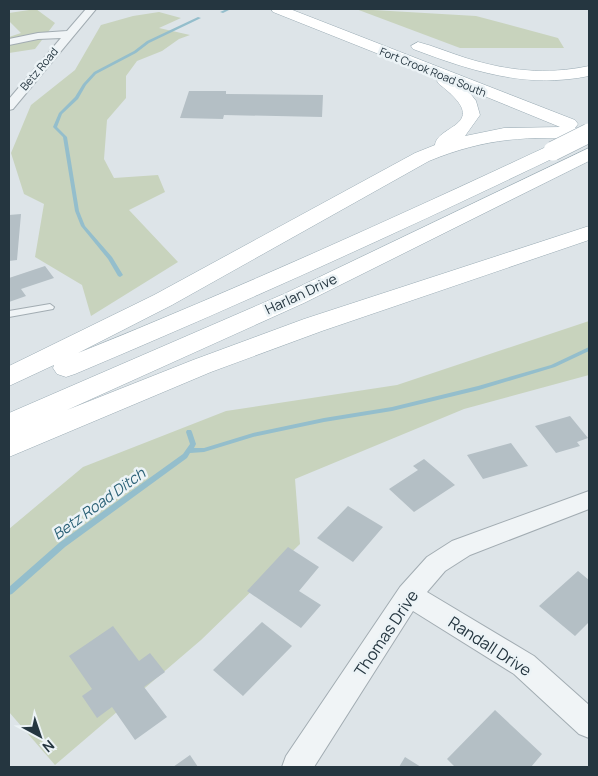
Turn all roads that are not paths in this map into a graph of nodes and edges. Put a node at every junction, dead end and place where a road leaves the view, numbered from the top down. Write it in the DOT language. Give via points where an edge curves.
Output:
graph roads {
  1 [pos="91,9"];
  2 [pos="278,9"];
  3 [pos="379,33"];
  4 [pos="70,34"];
  5 [pos="9,42"];
  6 [pos="407,42"];
  7 [pos="589,71"];
  8 [pos="434,72"];
  9 [pos="9,106"];
  10 [pos="588,126"];
  11 [pos="422,157"];
  12 [pos="583,158"];
  13 [pos="589,225"];
  14 [pos="589,233"];
  15 [pos="539,250"];
  16 [pos="50,307"];
  17 [pos="9,314"];
  18 [pos="9,377"];
  19 [pos="9,394"];
  20 [pos="9,425"];
  21 [pos="9,446"];
  22 [pos="589,500"];
  23 [pos="409,595"];
  24 [pos="589,724"];
  25 [pos="297,767"];
  1 -- 4 [label="street, Betz Road"];
  2 -- 8 [label="main road, Fort Crook Road South"];
  3 -- 10 [label="main road, Fort Crook Road South" via="533,94"];
  4 -- 5 [label="street, Betz Road"];
  4 -- 9 [label="street, Betz Road"];
  6 -- 7 [label="main road" via="472,65 517,75 552,77"];
  8 -- 10 [label="main road, Fort Crook Road South" via="538,113"];
  8 -- 11 [label="main road" via="468,101 472,110 470,119 454,137"];
  10 -- 11 [label="main road" via="498,133 461,142"];
  10 -- 19 [label="main road, Harlan Drive, bridge" via="553,151 362,241"];
  11 -- 18 [label="main road" via="186,288"];
  12 -- 20 [label="main road, Harlan Drive" via="295,298"];
  13 -- 15 [label="main road"];
  14 -- 15 [label="main road"];
  15 -- 21 [label="main road" via="313,325 202,366"];
  16 -- 17 [label="lane"];
  22 -- 23 [label="street, Thomas Drive" via="461,548 436,564"];
  23 -- 24 [label="street, Randall Drive" via="524,666"];
  23 -- 25 [label="street, Thomas Drive"];
}
